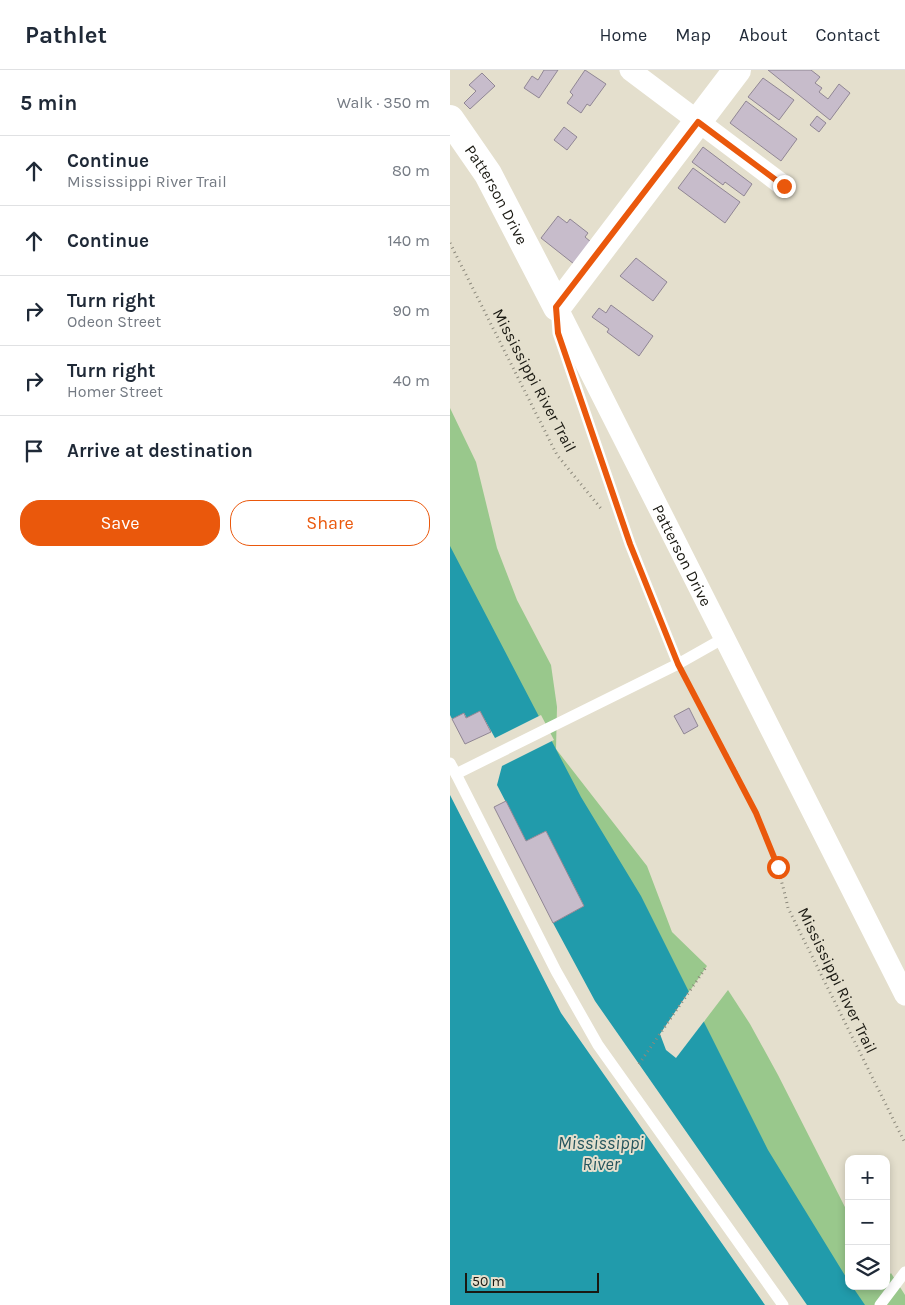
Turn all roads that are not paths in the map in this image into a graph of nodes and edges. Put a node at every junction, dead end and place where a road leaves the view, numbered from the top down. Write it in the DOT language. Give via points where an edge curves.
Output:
graph roads {
  1 [pos="630,70"];
  2 [pos="737,70"];
  3 [pos="450,119"];
  4 [pos="698,122"];
  5 [pos="784,186"];
  6 [pos="556,307"];
  7 [pos="724,638"];
  8 [pos="678,664"];
  9 [pos="450,763"];
  10 [pos="456,774"];
  11 [pos="905,995"];
  12 [pos="905,1272"];
  13 [pos="783,1305"];
  14 [pos="880,1305"];
  1 -- 4 [label="street"];
  2 -- 4 [label="street"];
  3 -- 6 [label="street, Patterson Drive" via="488,174"];
  4 -- 5 [label="street"];
  4 -- 6 [label="street"];
  6 -- 7 [label="street, Patterson Drive"];
  6 -- 8 [label="lane" via="558,333 617,507"];
  7 -- 8 [label="lane"];
  7 -- 11 [label="street, Patterson Drive"];
  8 -- 10 [label="lane"];
  9 -- 10 [label="lane"];
  10 -- 13 [label="lane" via="556,971 598,1045"];
  12 -- 14 [label="lane"];
}
